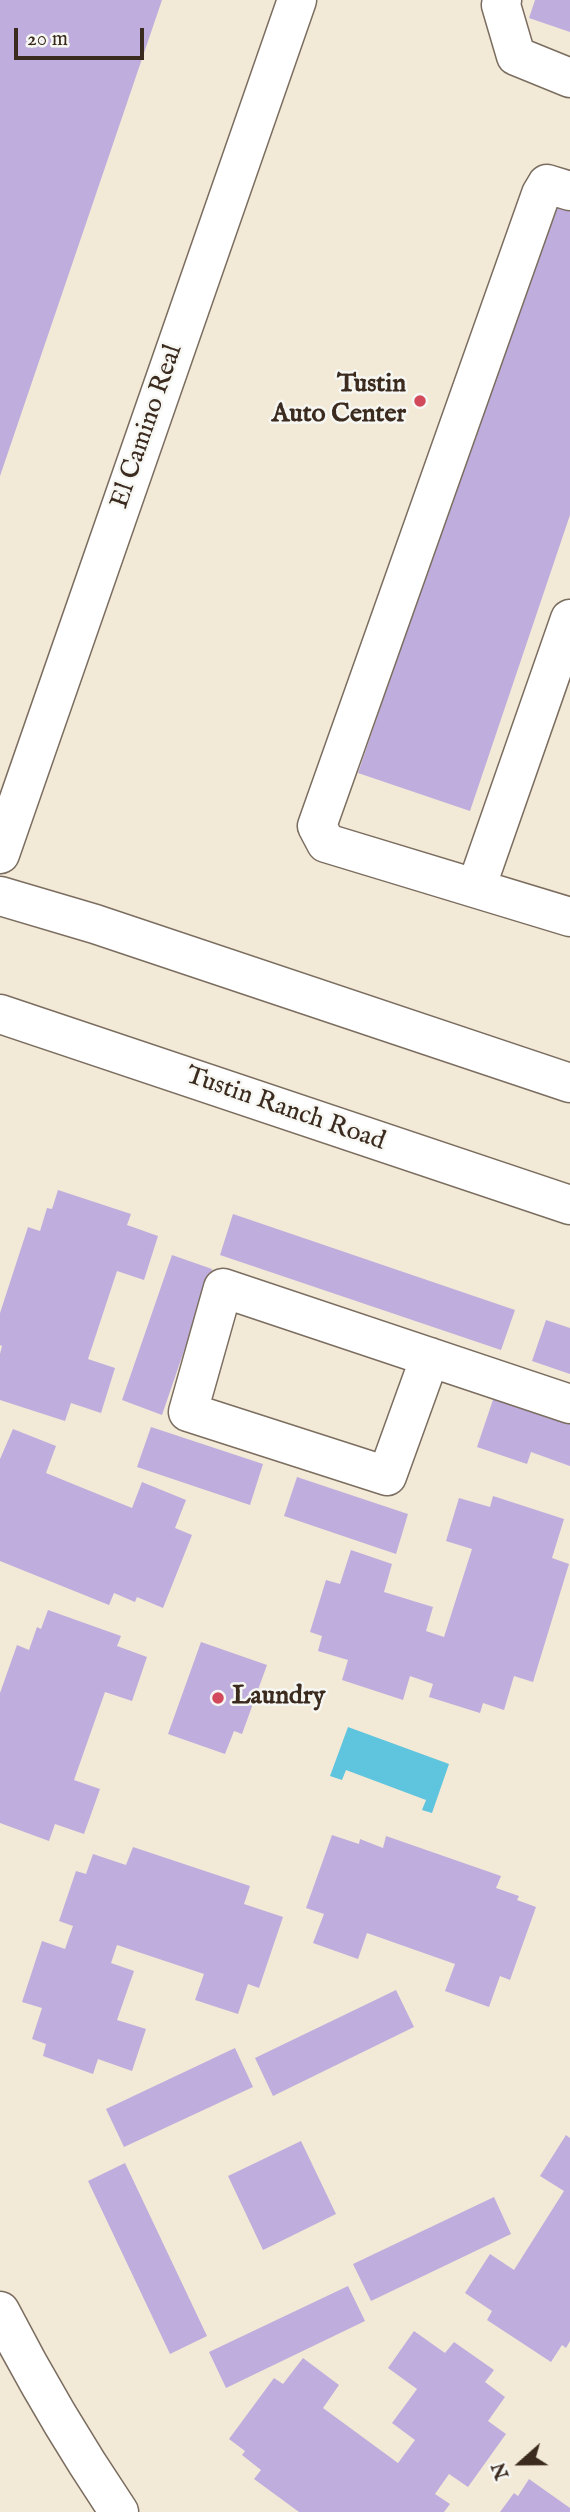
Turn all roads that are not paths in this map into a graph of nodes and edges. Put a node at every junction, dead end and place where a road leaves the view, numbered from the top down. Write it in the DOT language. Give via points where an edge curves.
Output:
graph roads {
  1 [pos="297,0"];
  2 [pos="502,0"];
  3 [pos="570,78"];
  4 [pos="570,191"];
  5 [pos="570,619"];
  6 [pos="0,854"];
  7 [pos="476,888"];
  8 [pos="0,895"];
  9 [pos="570,917"];
  10 [pos="0,1014"];
  11 [pos="570,1083"];
  12 [pos="570,1205"];
  13 [pos="430,1357"];
  14 [pos="570,1404"];
  15 [pos="0,2311"];
  16 [pos="119,2512"];
  1 -- 6 [label="main road, El Camino Real"];
  2 -- 3 [label="main road" via="516,56"];
  4 -- 7 [label="main road" via="547,184 541,194 317,826 326,843"];
  5 -- 7 [label="main road"];
  7 -- 9 [label="main road"];
  8 -- 11 [label="main road"];
  10 -- 12 [label="main road, Tustin Ranch Road"];
  13 -- 13 [label="main road" via="223,1288 188,1412 387,1476"];
  13 -- 14 [label="main road"];
  15 -- 16 [label="main road" via="34,2378"];
}
